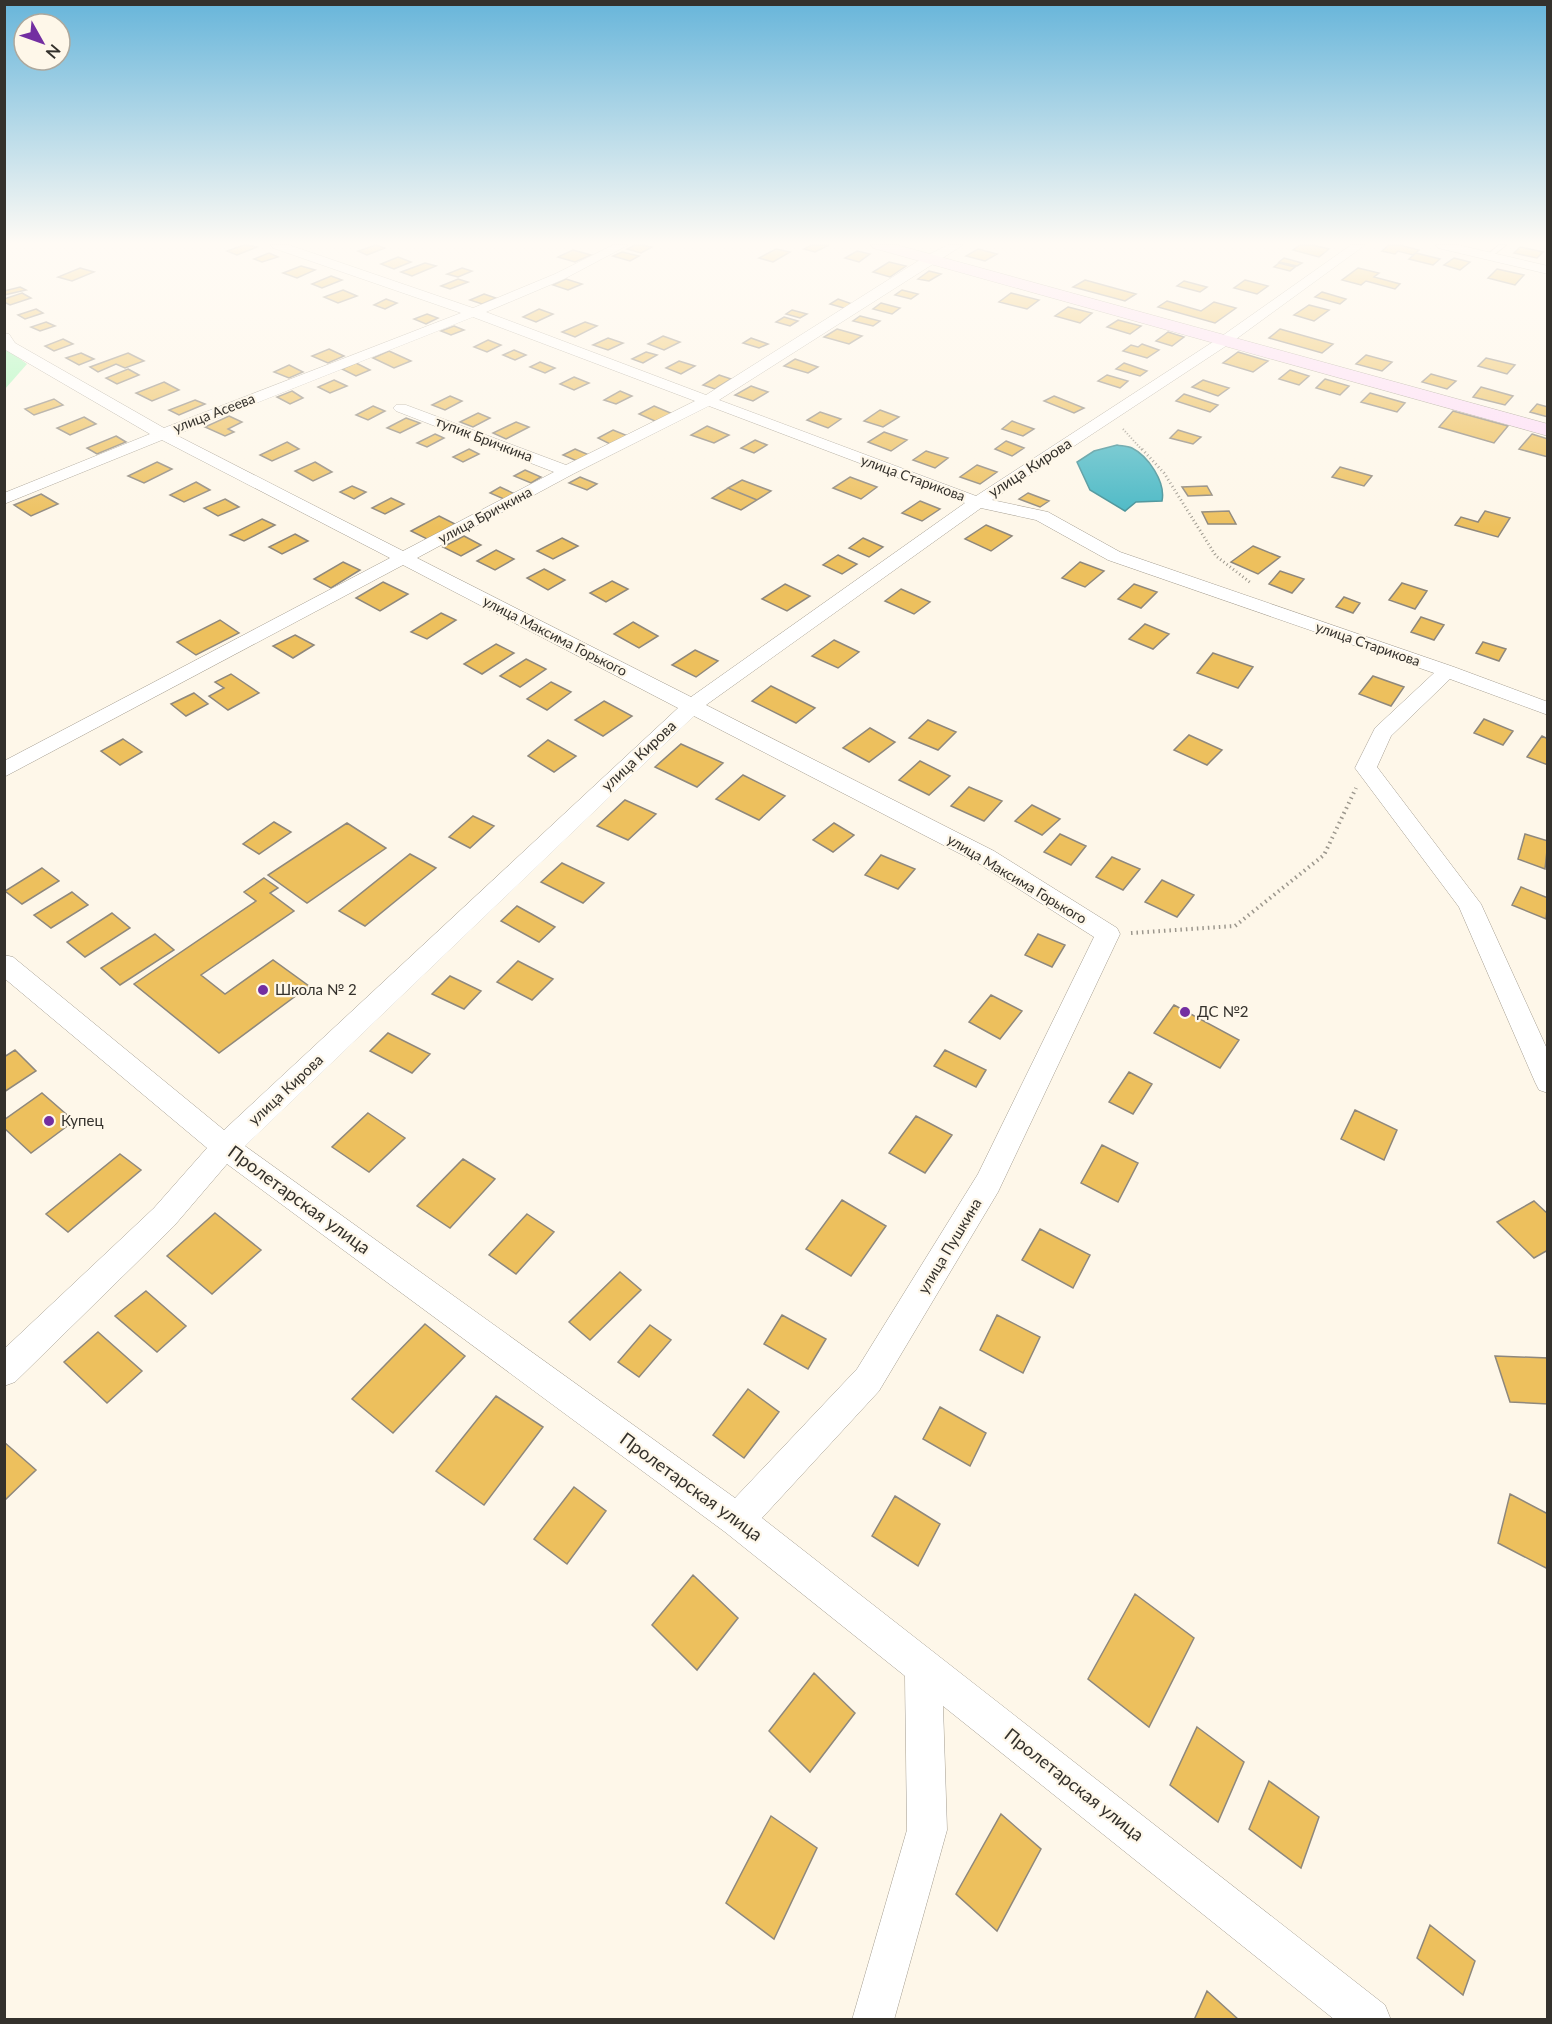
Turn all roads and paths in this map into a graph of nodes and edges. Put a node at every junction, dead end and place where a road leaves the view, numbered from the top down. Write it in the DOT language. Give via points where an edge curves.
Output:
graph roads {
  1 [pos="5,339"];
  2 [pos="402,339"];
  3 [pos="544,339"];
  4 [pos="804,339"];
  5 [pos="1227,339"];
  6 [pos="1229,339"];
  7 [pos="707,401"];
  8 [pos="401,408"];
  9 [pos="1107,418"];
  10 [pos="1548,430"];
  11 [pos="162,434"];
  12 [pos="567,471"];
  13 [pos="4,499"];
  14 [pos="978,502"];
  15 [pos="402,559"];
  16 [pos="1252,583"];
  17 [pos="1447,671"];
  18 [pos="693,705"];
  19 [pos="1548,709"];
  20 [pos="1366,768"];
  21 [pos="4,770"];
  22 [pos="1108,934"];
  23 [pos="4,964"];
  24 [pos="1548,1082"];
  25 [pos="225,1147"];
  26 [pos="4,1371"];
  27 [pos="737,1520"];
  28 [pos="923,1666"];
  29 [pos="873,2019"];
  30 [pos="1370,2019"];
  1 -- 11 [label="street, улица Максима Горького" via="9,346"];
  2 -- 11 [label="street, улица Асеева"];
  3 -- 7 [label="street, улица Старикова"];
  4 -- 7 [label="street, улица Бричкина"];
  5 -- 9 [label="street, улица Кирова"];
  6 -- 10 [label="street"];
  7 -- 12 [label="street, улица Бричкина"];
  7 -- 14 [label="street, улица Старикова"];
  8 -- 12 [label="street, тупик Бричкина"];
  9 -- 14 [label="street, улица Кирова"];
  9 -- 16 [label="path" via="1121,427 1164,473 1216,556"];
  11 -- 13 [label="street, улица Асеева"];
  11 -- 15 [label="street, улица Максима Горького"];
  12 -- 15 [label="street, улица Бричкина"];
  14 -- 17 [label="street, улица Старикова" via="1042,516 1114,556"];
  14 -- 18 [label="street, улица Кирова"];
  15 -- 18 [label="street, улица Максима Горького"];
  15 -- 21 [label="street, улица Бричкина"];
  17 -- 19 [label="street, улица Старикова"];
  17 -- 20 [label="street" via="1382,734"];
  18 -- 22 [label="street, улица Максима Горького" via="986,857"];
  18 -- 25 [label="street, улица Кирова"];
  20 -- 22 [label="path" via="1324,855 1235,926"];
  20 -- 24 [label="street" via="1469,904"];
  22 -- 27 [label="street, улица Пушкина" via="988,1183 868,1380"];
  23 -- 25 [label="street, Пролетарская улица"];
  25 -- 26 [label="street, улица Кирова" via="164,1217"];
  25 -- 27 [label="street, Пролетарская улица"];
  27 -- 28 [label="street, Пролетарская улица"];
  28 -- 29 [label="street" via="927,1830"];
  28 -- 30 [label="street, Пролетарская улица"];
}
